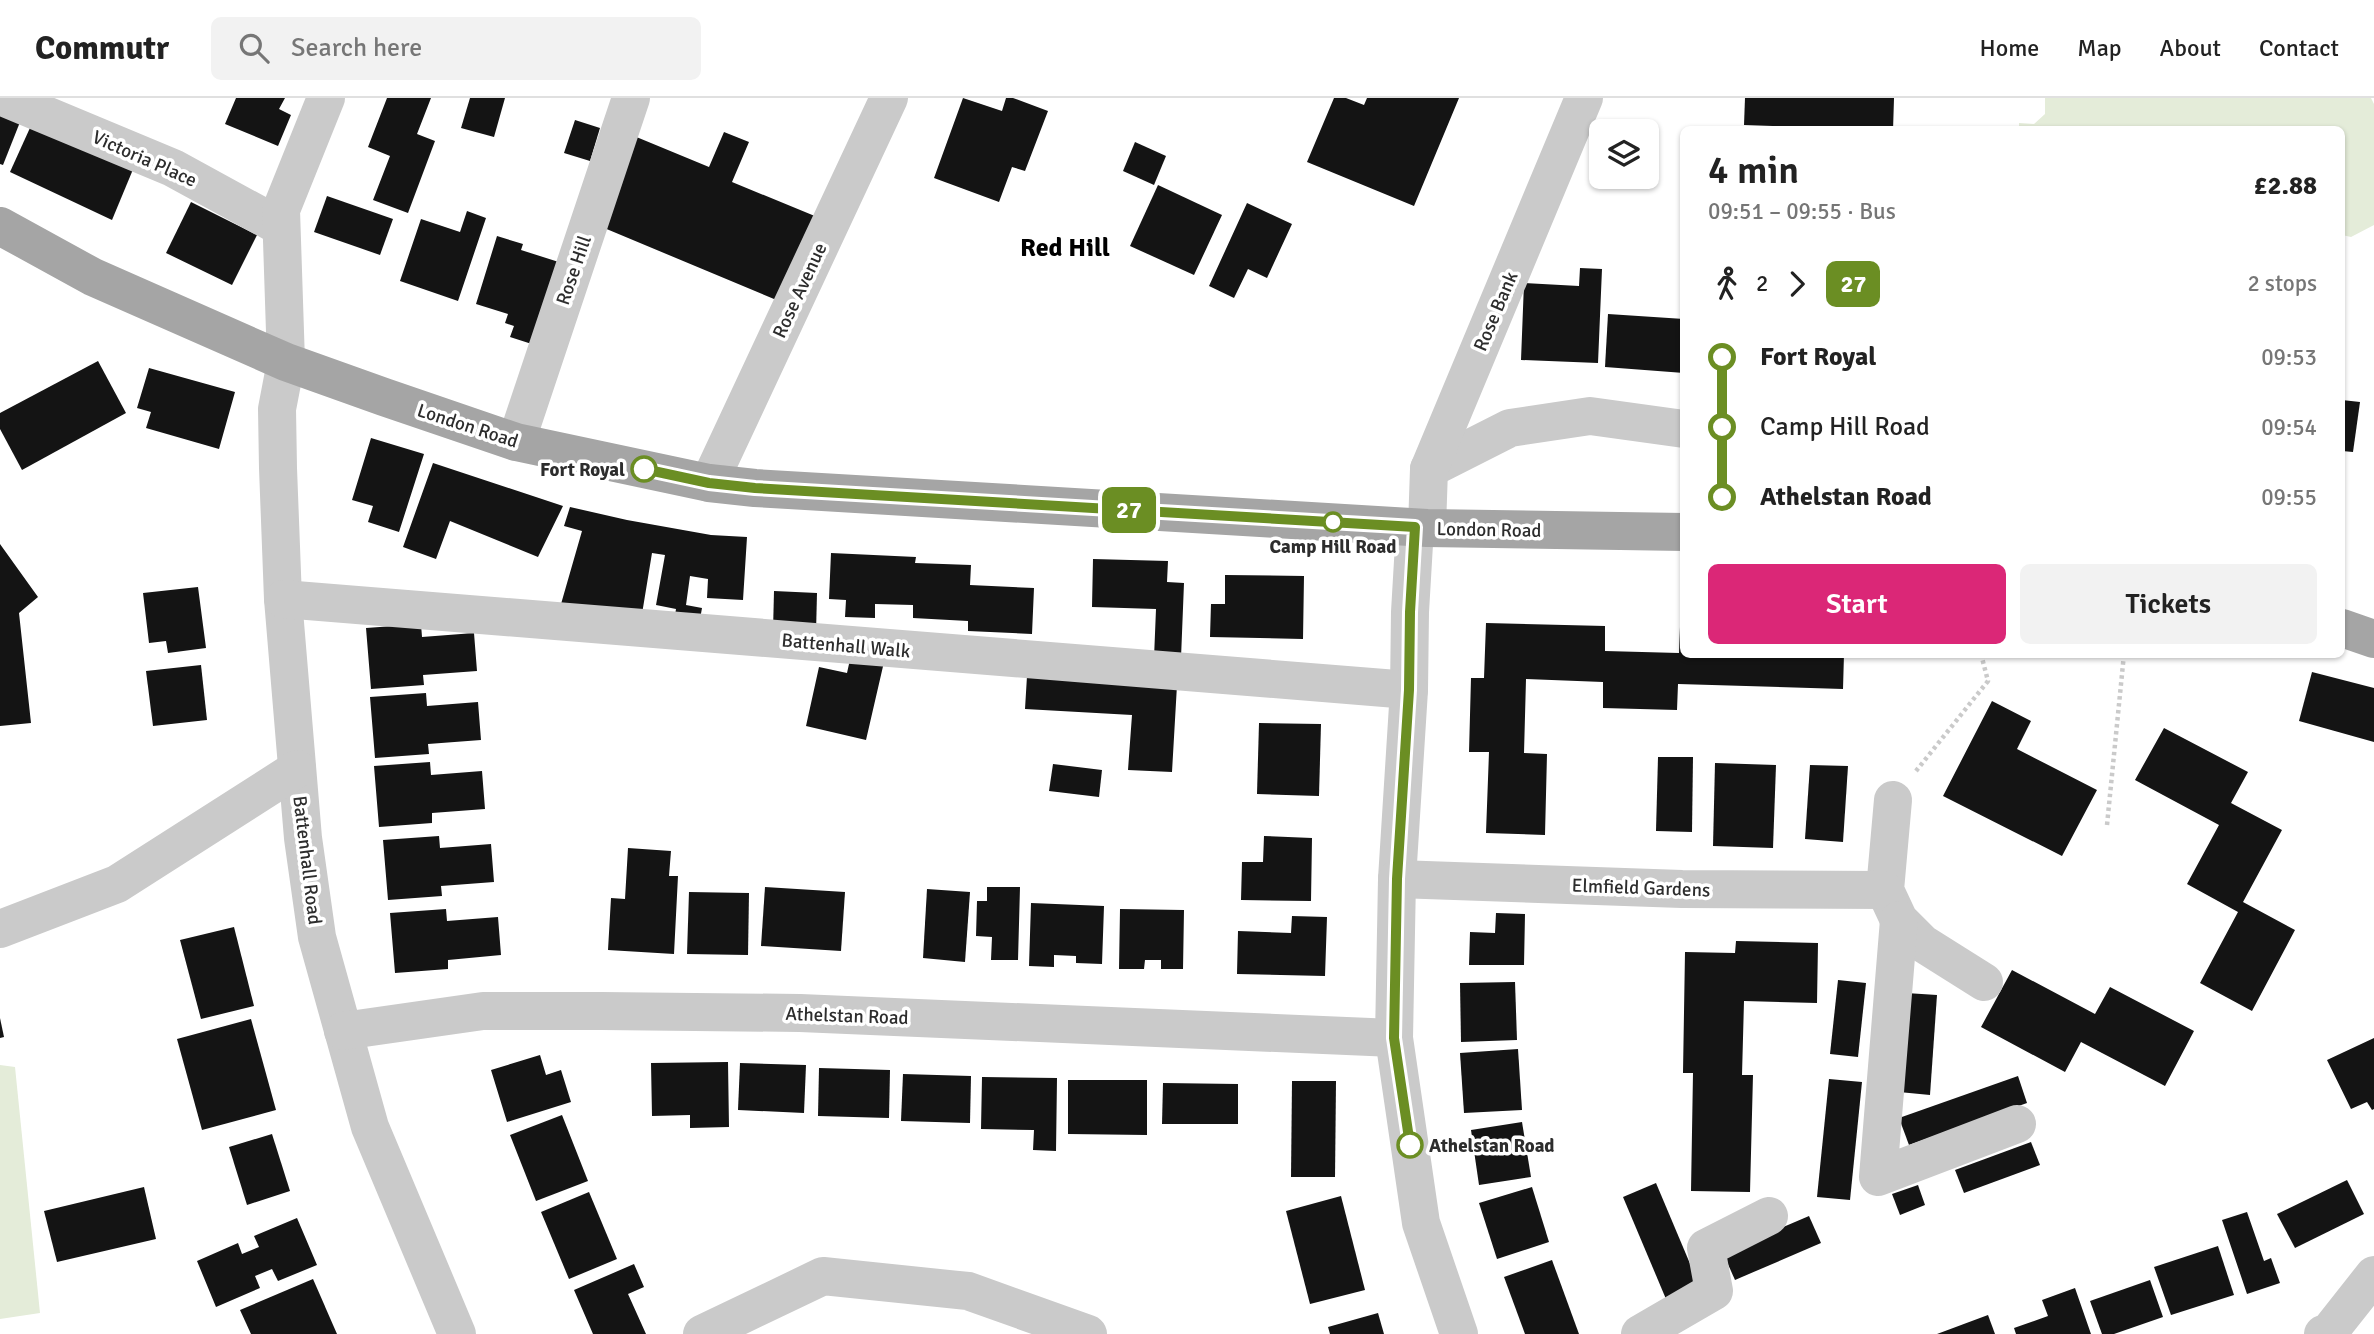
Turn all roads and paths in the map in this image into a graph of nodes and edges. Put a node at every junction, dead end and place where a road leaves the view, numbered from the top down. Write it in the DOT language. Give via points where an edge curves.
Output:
graph roads {
  1 [pos="5,98"];
  2 [pos="326,98"];
  3 [pos="631,98"];
  4 [pos="889,98"];
  5 [pos="1584,98"];
  6 [pos="281,223"];
  7 [pos="0,226"];
  8 [pos="286,362"];
  9 [pos="1680,428"];
  10 [pos="516,442"];
  11 [pos="1429,469"];
  12 [pos="709,483"];
  13 [pos="1421,527"];
  14 [pos="1680,531"];
  15 [pos="283,599"];
  16 [pos="2345,629"];
  17 [pos="2374,639"];
  18 [pos="1982,658"];
  19 [pos="2124,658"];
  20 [pos="1409,690"];
  21 [pos="297,769"];
  22 [pos="1893,800"];
  23 [pos="2107,825"];
  24 [pos="1397,879"];
  25 [pos="1892,905"];
  26 [pos="0,929"];
  27 [pos="1984,982"];
  28 [pos="343,1031"];
  29 [pos="1394,1038"];
  30 [pos="2017,1124"];
  31 [pos="1769,1216"];
  32 [pos="2374,1275"];
  33 [pos="457,1334"];
  34 [pos="702,1334"];
  35 [pos="1088,1334"];
  36 [pos="1459,1334"];
  37 [pos="1640,1334"];
  38 [pos="2323,1334"];
  1 -- 6 [label="street, Victoria Place" via="173,168"];
  2 -- 6 [label="street" via="281,210"];
  3 -- 10 [label="street, Rose Hill"];
  4 -- 12 [label="street, Rose Avenue"];
  5 -- 11 [label="street, Rose Bank"];
  6 -- 8 [label="street"];
  7 -- 8 [label="main road, London Road" via="93,277"];
  8 -- 10 [label="main road, London Road"];
  8 -- 15 [label="street, Battenhall Road" via="277,409"];
  9 -- 11 [label="street" via="1590,416 1510,428"];
  10 -- 12 [label="main road, London Road"];
  11 -- 13 [label="street, Rose Bank"];
  12 -- 13 [label="main road, London Road"];
  13 -- 14 [label="main road, London Road"];
  13 -- 20 [label="street" via="1410,612"];
  15 -- 20 [label="street, Battenhall Walk"];
  15 -- 21 [label="street, Battenhall Road"];
  16 -- 17 [label="main road"];
  18 -- 22 [label="path" via="1988,681"];
  19 -- 23 [label="path"];
  20 -- 24 [label="street"];
  21 -- 26 [label="street" via="117,884"];
  21 -- 28 [label="street, Battenhall Road" via="317,937"];
  22 -- 25 [label="street"];
  24 -- 25 [label="street, Elmfield Gardens" via="1682,889"];
  24 -- 29 [label="street"];
  25 -- 27 [label="street" via="1922,943"];
  25 -- 30 [label="street" via="1878,1177"];
  28 -- 29 [label="street, Athelstan Road" via="483,1011 602,1011 800,1013"];
  28 -- 33 [label="street, Battenhall Road" via="370,1127"];
  29 -- 36 [label="street" via="1421,1223"];
  31 -- 37 [label="street" via="1706,1248 1714,1291"];
  32 -- 38 [label="street"];
  34 -- 35 [label="street" via="823,1276 968,1291"];
}
